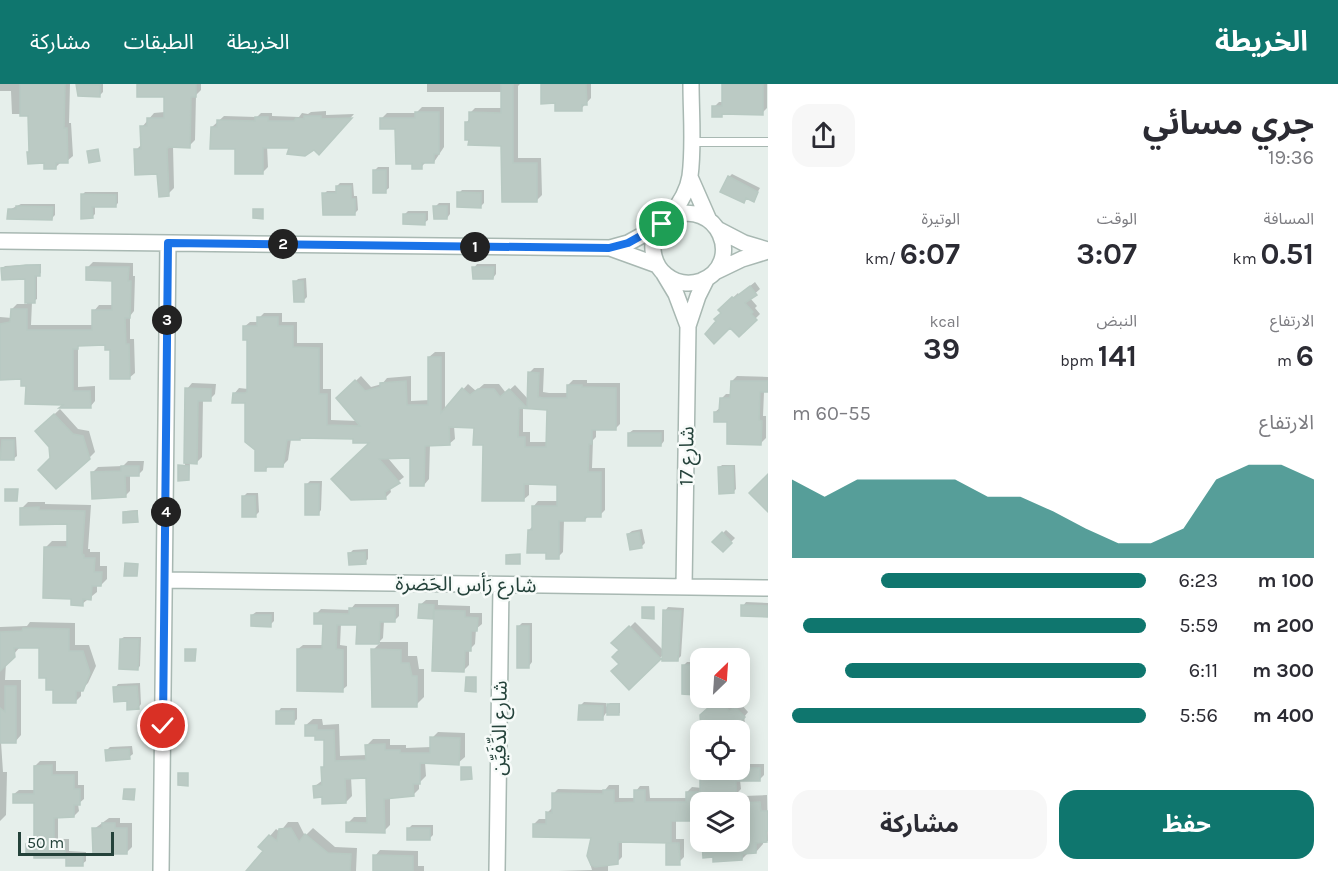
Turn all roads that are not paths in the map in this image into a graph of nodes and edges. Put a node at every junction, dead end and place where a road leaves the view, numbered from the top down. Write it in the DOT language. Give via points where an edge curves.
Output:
graph roads {
  1 [pos="691,84"];
  2 [pos="691,142"];
  3 [pos="768,142"];
  4 [pos="690,177"];
  5 [pos="708,218"];
  6 [pos="665,221"];
  7 [pos="719,230"];
  8 [pos="0,241"];
  9 [pos="168,243"];
  10 [pos="609,248"];
  11 [pos="768,250"];
  12 [pos="661,270"];
  13 [pos="711,275"];
  14 [pos="688,326"];
  15 [pos="165,580"];
  16 [pos="501,585"];
  17 [pos="684,587"];
  18 [pos="768,588"];
  19 [pos="161,871"];
  20 [pos="497,871"];
  1 -- 2 [label="street"];
  2 -- 3 [label="lane"];
  2 -- 4 [label="street"];
  4 -- 5 [label="street"];
  4 -- 6 [label="street" via="681,199"];
  5 -- 6 [label="street" via="687,212"];
  5 -- 7 [label="street"];
  6 -- 10 [label="street" via="628,243"];
  6 -- 12 [label="street" via="653,244 653,255"];
  7 -- 11 [label="street"];
  7 -- 13 [label="street" via="723,252"];
  8 -- 9 [label="street"];
  9 -- 10 [label="street"];
  9 -- 15 [label="street"];
  10 -- 12 [label="street"];
  11 -- 13 [label="street"];
  12 -- 13 [label="street" via="681,282 699,282"];
  12 -- 14 [label="street, شارع 17" via="676,294"];
  13 -- 14 [label="street, شارع 17" via="698,296"];
  14 -- 17 [label="street, شارع 17"];
  15 -- 16 [label="street, شارع رَأس الحَضرة"];
  15 -- 19 [label="street"];
  16 -- 17 [label="street, شارع رَأس الحَضرة"];
  16 -- 20 [label="street, شارع الدِّفَيِّن"];
  17 -- 18 [label="street, شارع رَأس الحَضرة"];
}
